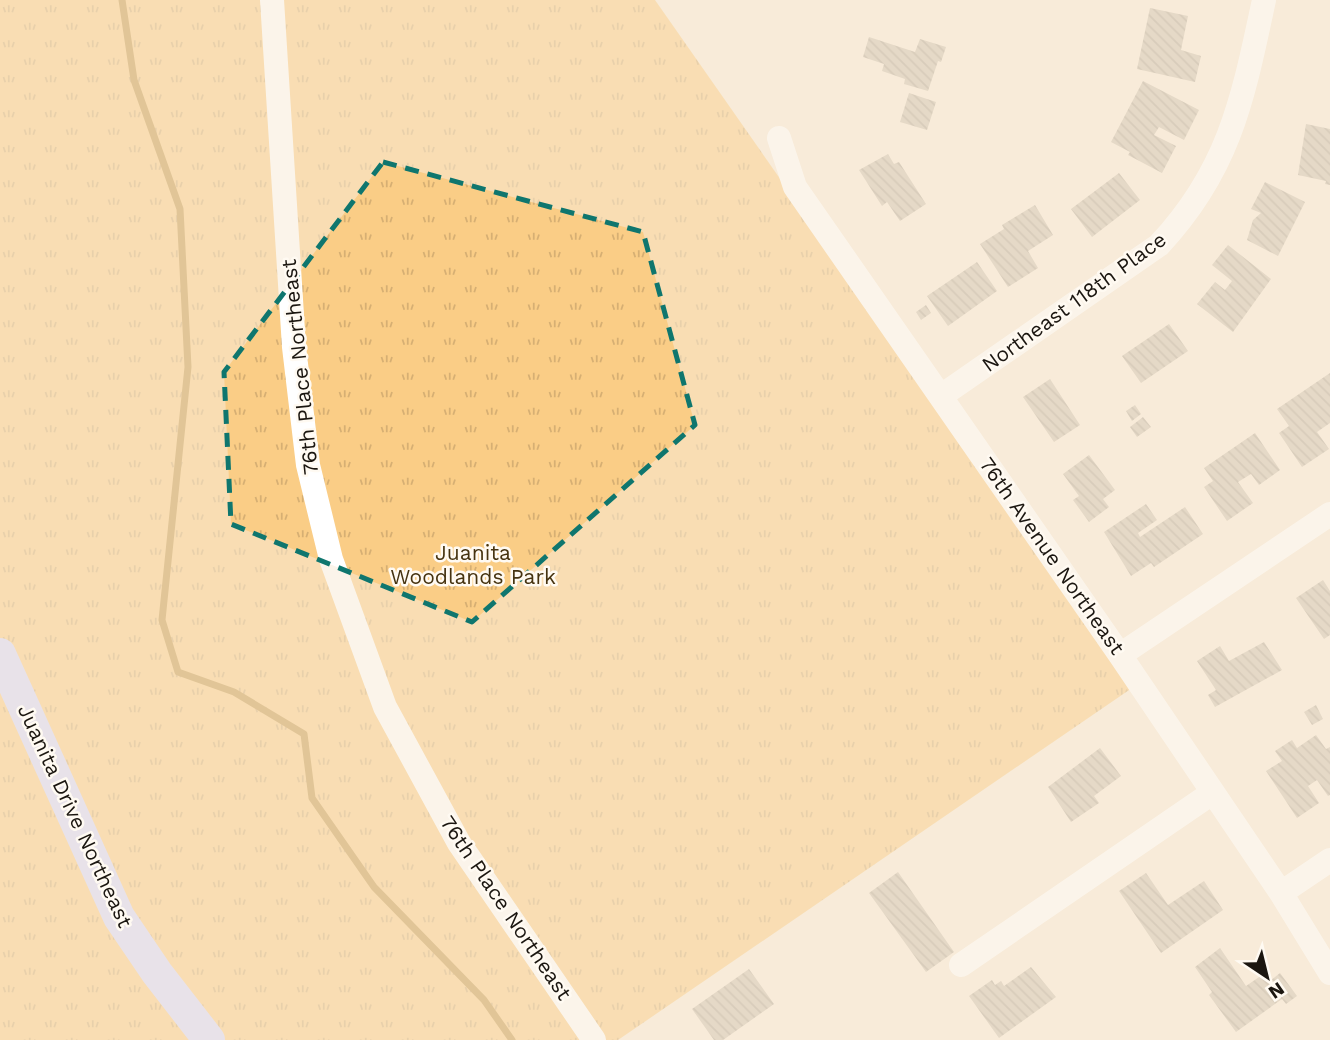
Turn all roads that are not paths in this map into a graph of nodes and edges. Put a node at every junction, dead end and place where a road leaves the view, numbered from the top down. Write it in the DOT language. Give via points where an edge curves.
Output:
graph roads {
  1 [pos="272,0"];
  2 [pos="1264,0"];
  3 [pos="779,138"];
  4 [pos="941,397"];
  5 [pos="1330,514"];
  6 [pos="0,654"];
  7 [pos="1120,655"];
  8 [pos="1212,793"];
  9 [pos="1330,860"];
  10 [pos="1281,893"];
  11 [pos="961,965"];
  12 [pos="1330,973"];
  13 [pos="209,1040"];
  14 [pos="594,1040"];
  1 -- 14 [label="street, 76th Place Northeast" via="294,347 308,465 331,559 385,708 459,843"];
  2 -- 4 [label="street, Northeast 118th Place" via="1244,93 1223,155 1187,215 1159,245"];
  3 -- 4 [label="street, 76th Avenue Northeast" via="794,187"];
  4 -- 7 [label="street, 76th Avenue Northeast"];
  5 -- 7 [label="street"];
  6 -- 13 [label="main road, Juanita Drive Northeast" via="119,916 156,974"];
  7 -- 8 [label="street, 76th Avenue Northeast"];
  8 -- 10 [label="street, 76th Avenue Northeast"];
  8 -- 11 [label="street"];
  9 -- 10 [label="street"];
  10 -- 12 [label="street, 76th Avenue Northeast"];
}
